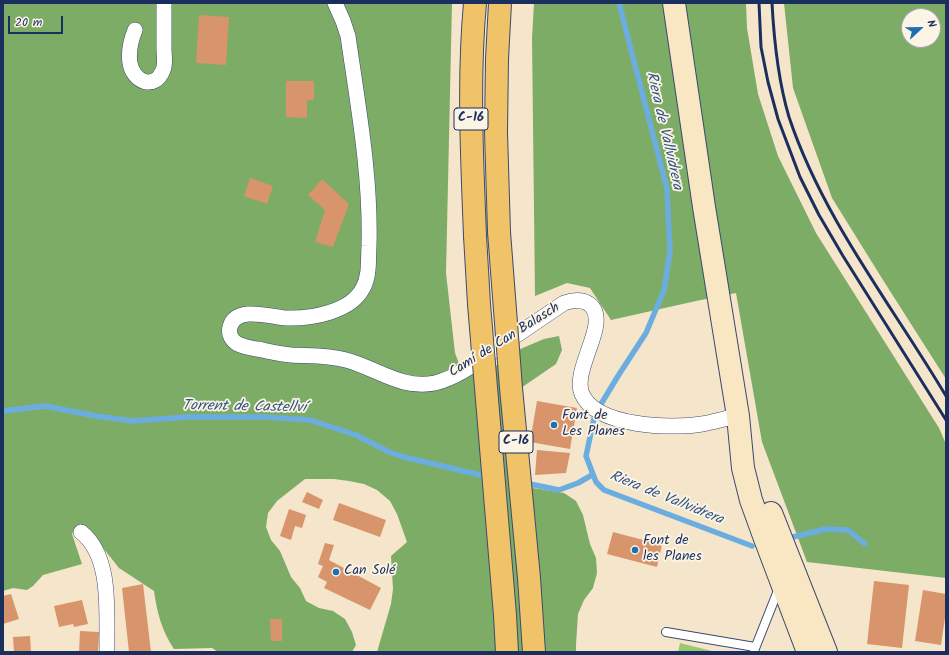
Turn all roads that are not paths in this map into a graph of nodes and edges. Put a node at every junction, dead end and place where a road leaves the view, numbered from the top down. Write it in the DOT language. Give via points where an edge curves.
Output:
graph roads {
  1 [pos="164,3"];
  2 [pos="335,3"];
  3 [pos="475,3"];
  4 [pos="500,3"];
  5 [pos="674,3"];
  6 [pos="134,30"];
  7 [pos="739,422"];
  8 [pos="81,532"];
  9 [pos="791,564"];
  10 [pos="781,583"];
  11 [pos="790,606"];
  12 [pos="666,632"];
  13 [pos="754,650"];
  14 [pos="107,652"];
  15 [pos="507,652"];
  16 [pos="534,652"];
  17 [pos="797,652"];
  18 [pos="808,652"];
  19 [pos="816,652"];
  20 [pos="826,652"];
  1 -- 6 [label="street" via="164,66 160,76 155,80 142,81 135,75 130,63"];
  2 -- 7 [label="street, Camí de Can Balasch" via="348,36 366,167 369,211 368,274 362,290 345,306 326,314 288,318 256,314 241,316 235,319 230,328 234,341 243,346 290,355 326,356 346,360 407,384 422,385 436,382 467,368 564,303 583,300 590,304 595,312 596,322 581,383 582,393 589,406 624,422 662,426"];
  3 -- 15 [label="highway, C-16, bridge" via="471,91 475,236"];
  4 -- 16 [label="highway, C-16, bridge" via="496,132 499,232"];
  5 -- 7 [label="main road"];
  7 -- 9 [label="main road"];
  7 -- 10 [label="main road" via="743,468 751,500"];
  8 -- 14 [label="street" via="93,545 104,577"];
  9 -- 19 [label="main road" via="791,575 804,621"];
  9 -- 20 [label="main road"];
  10 -- 11 [label="main road"];
  10 -- 13 [label="lane"];
  11 -- 17 [label="main road"];
  11 -- 18 [label="main road"];
  12 -- 13 [label="lane"];
}
